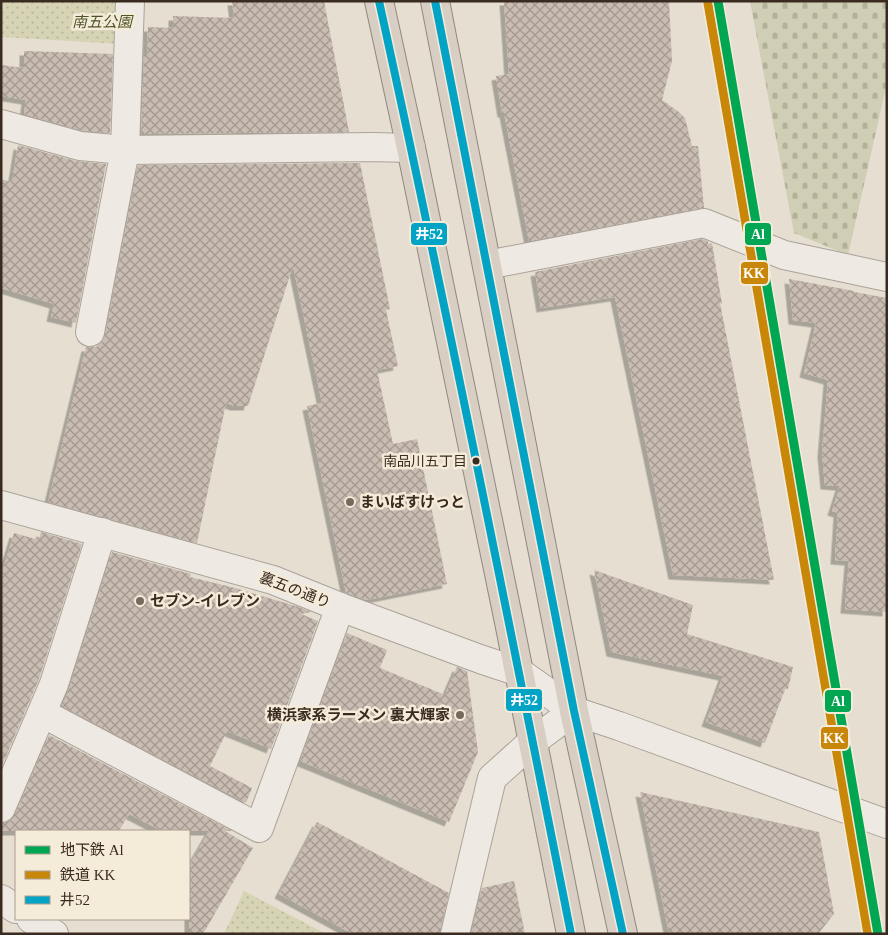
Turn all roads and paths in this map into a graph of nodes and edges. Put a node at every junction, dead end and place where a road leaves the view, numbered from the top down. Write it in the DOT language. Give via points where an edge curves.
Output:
graph roads {
  1 [pos="130,1"];
  2 [pos="379,1"];
  3 [pos="434,1"];
  4 [pos="1,124"];
  5 [pos="411,148"];
  6 [pos="125,150"];
  7 [pos="487,265"];
  8 [pos="887,277"];
  9 [pos="90,332"];
  10 [pos="1,504"];
  11 [pos="102,532"];
  12 [pos="340,607"];
  13 [pos="519,672"];
  14 [pos="574,711"];
  15 [pos="42,713"];
  16 [pos="532,742"];
  17 [pos="1,808"];
  18 [pos="887,824"];
  19 [pos="1,899"];
  20 [pos="15,908"];
  21 [pos="33,920"];
  22 [pos="54,934"];
  23 [pos="455,934"];
  24 [pos="571,934"];
  25 [pos="623,934"];
  1 -- 6 [label="street"];
  2 -- 5 [label="highway"];
  3 -- 7 [label="highway"];
  4 -- 6 [label="street" via="80,146"];
  5 -- 6 [label="street"];
  5 -- 13 [label="highway"];
  6 -- 9 [label="street"];
  7 -- 8 [label="street" via="704,222 784,255"];
  7 -- 14 [label="highway"];
  10 -- 11 [label="street, 裏五の通り"];
  11 -- 12 [label="street, 裏五の通り" via="273,580"];
  11 -- 15 [label="street"];
  12 -- 13 [label="street, 裏五の通り"];
  12 -- 15 [label="street" via="259,828"];
  13 -- 14 [label="street, 裏五の通り"];
  13 -- 16 [label="highway"];
  14 -- 16 [label="street"];
  14 -- 18 [label="street, 裏五の通り"];
  14 -- 25 [label="highway"];
  15 -- 17 [label="street"];
  16 -- 23 [label="street" via="492,778"];
  16 -- 24 [label="highway"];
  19 -- 20 [label="street"];
  21 -- 22 [label="street"];
}
